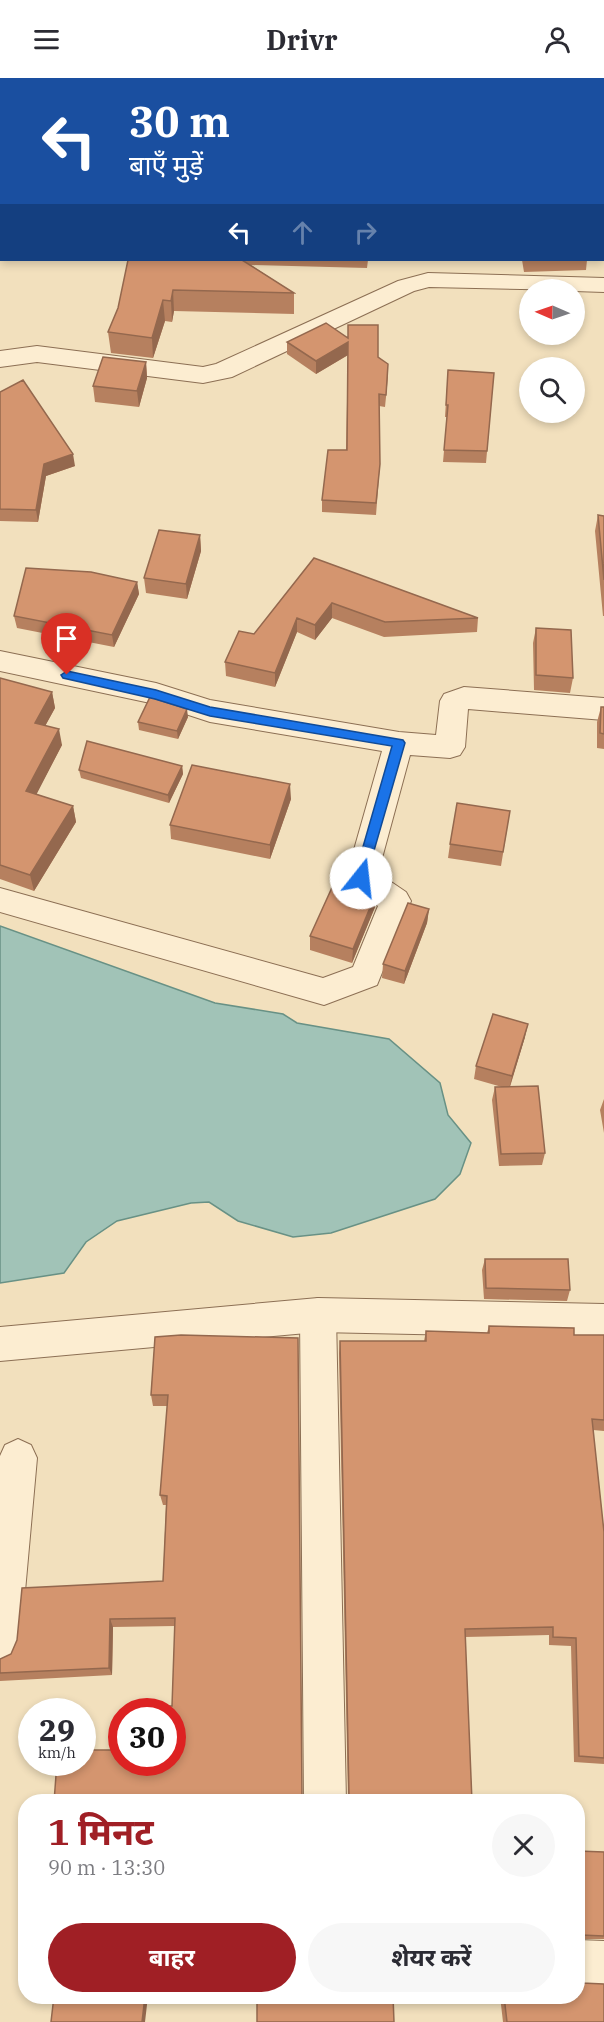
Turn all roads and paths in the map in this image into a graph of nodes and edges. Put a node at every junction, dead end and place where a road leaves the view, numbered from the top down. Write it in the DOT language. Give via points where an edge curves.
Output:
graph roads {
  1 [pos="604,285"];
  2 [pos="0,359"];
  3 [pos="0,661"];
  4 [pos="604,710"];
  5 [pos="399,743"];
  6 [pos="0,900"];
  7 [pos="318,1315"];
  8 [pos="604,1321"];
  9 [pos="0,1344"];
  10 [pos="18,1458"];
  11 [pos="0,1647"];
  12 [pos="324,1794"];
  13 [pos="585,1962"];
  14 [pos="604,1963"];
  1 -- 2 [label="street" via="428,280 406,286 223,371 203,375 37,354"];
  3 -- 5 [label="street" via="156,694 210,711"];
  4 -- 5 [label="street" via="464,698 454,701 450,747"];
  5 -- 6 [label="street" via="361,878 395,901 366,976 356,980 324,992"];
  7 -- 8 [label="street"];
  7 -- 9 [label="street"];
  7 -- 12 [label="street"];
  10 -- 11 [label="street"];
  13 -- 14 [label="street"];
}
